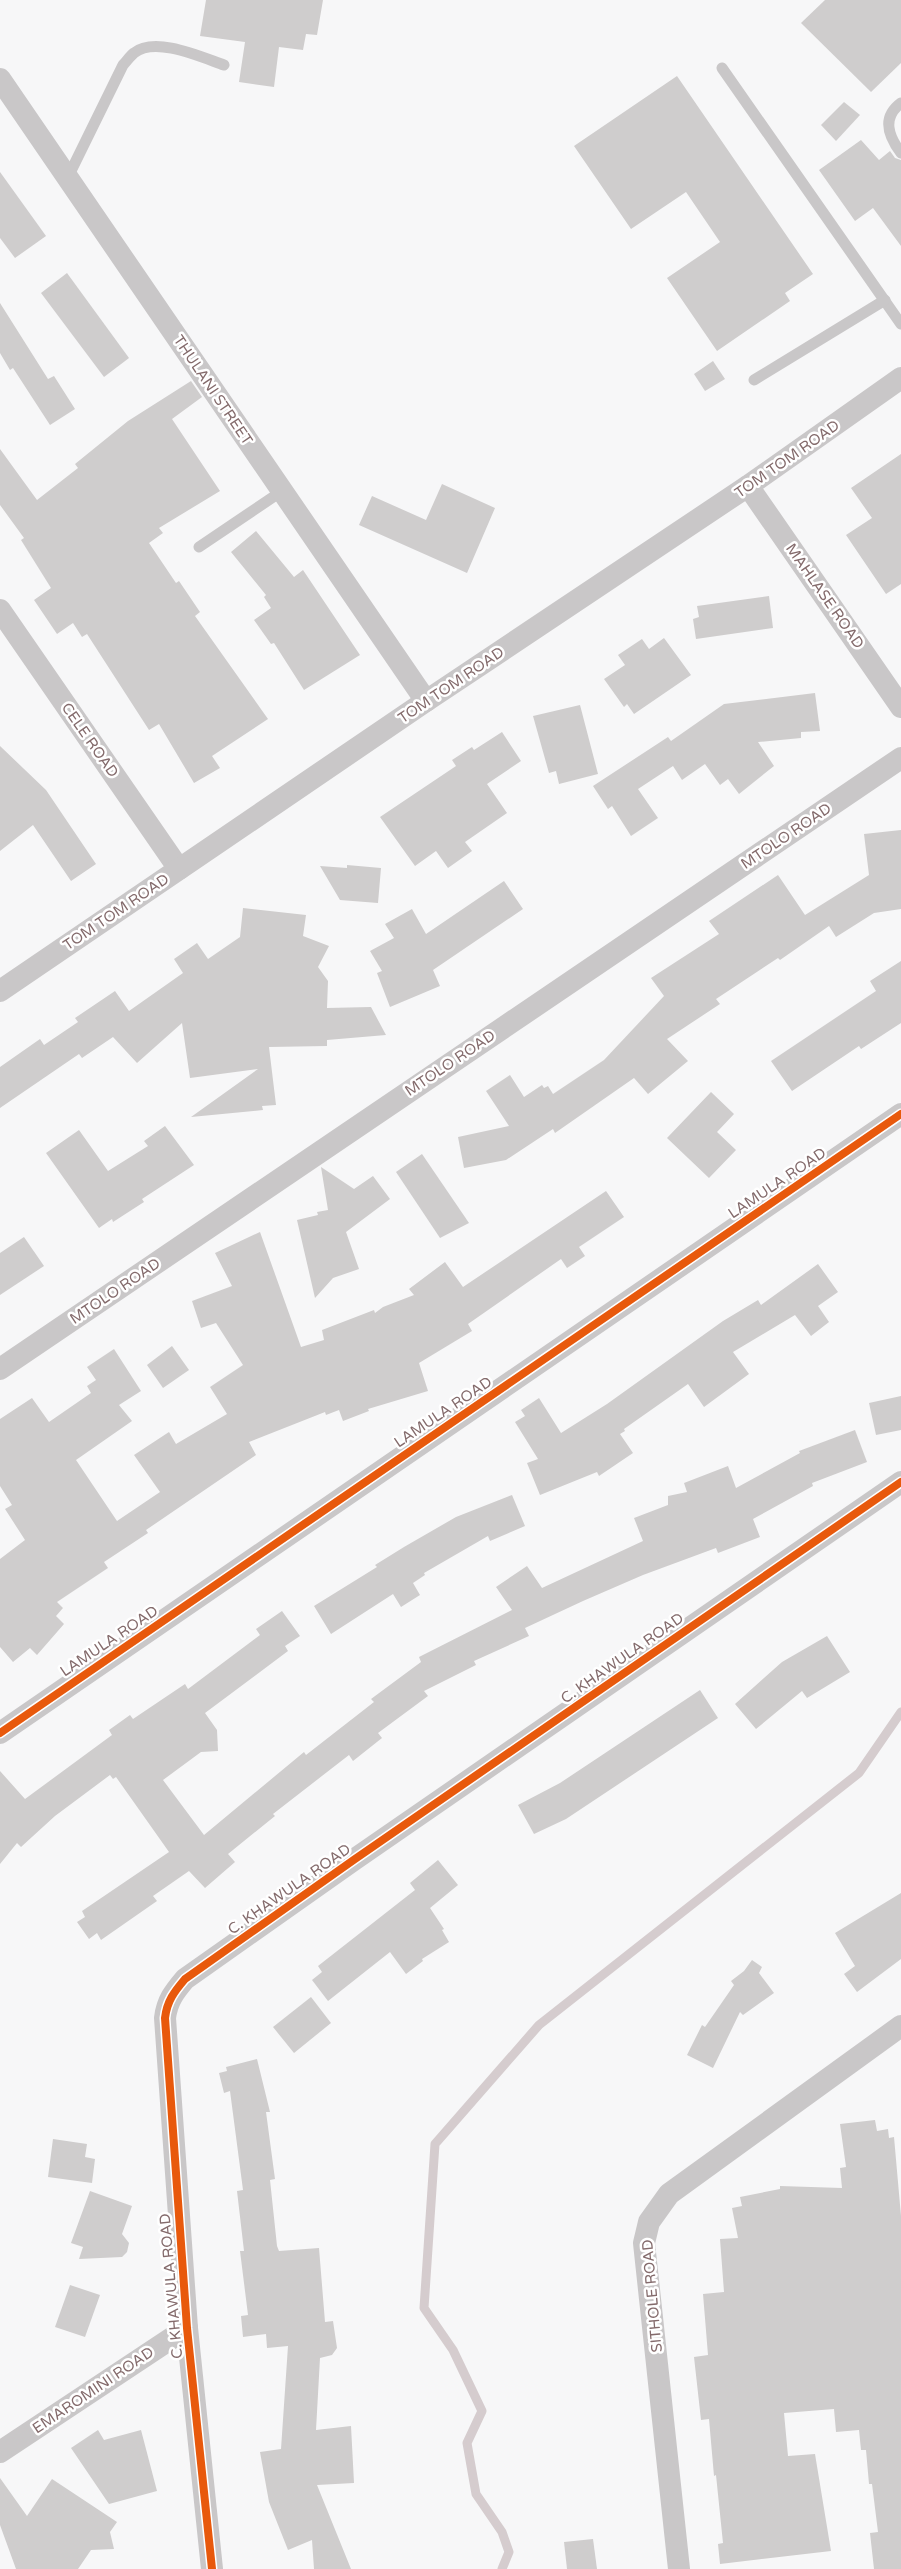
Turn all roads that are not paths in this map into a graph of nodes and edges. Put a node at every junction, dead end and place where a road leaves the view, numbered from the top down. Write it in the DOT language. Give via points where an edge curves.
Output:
graph roads {
  1 [pos="224,65"];
  2 [pos="722,68"];
  3 [pos="0,79"];
  4 [pos="901,103"];
  5 [pos="901,153"];
  6 [pos="68,177"];
  7 [pos="884,300"];
  8 [pos="901,324"];
  9 [pos="901,378"];
  10 [pos="754,380"];
  11 [pos="748,486"];
  12 [pos="282,491"];
  13 [pos="199,547"];
  14 [pos="0,610"];
  15 [pos="426,701"];
  16 [pos="901,707"];
  17 [pos="901,758"];
  18 [pos="179,869"];
  19 [pos="0,991"];
  20 [pos="901,1114"];
  21 [pos="0,1369"];
  22 [pos="901,1482"];
  23 [pos="0,1733"];
  24 [pos="901,2026"];
  25 [pos="187,2328"];
  26 [pos="0,2452"];
  27 [pos="212,2569"];
  28 [pos="679,2569"];
  1 -- 6 [label="lane" via="165,47 134,52 123,65"];
  2 -- 7 [label="lane"];
  3 -- 6 [label="street, THULANI STREET"];
  4 -- 5 [label="lane" via="890,115 888,129"];
  6 -- 12 [label="street, THULANI STREET"];
  7 -- 8 [label="lane"];
  7 -- 10 [label="lane"];
  9 -- 11 [label="street, TOM TOM ROAD"];
  11 -- 15 [label="street, TOM TOM ROAD"];
  11 -- 16 [label="street, MAHLASE ROAD"];
  12 -- 13 [label="lane"];
  12 -- 15 [label="street, THULANI STREET"];
  14 -- 18 [label="street, CELE ROAD"];
  15 -- 18 [label="street, TOM TOM ROAD"];
  17 -- 21 [label="street, MTOLO ROAD"];
  18 -- 19 [label="street, TOM TOM ROAD"];
  20 -- 23 [label="street, LAMULA ROAD"];
  22 -- 25 [label="street, C. KHAWULA ROAD" via="354,1859 185,1979 172,1993 164,2018"];
  24 -- 28 [label="street, SITHOLE ROAD" via="669,2194 649,2222 644,2242"];
  25 -- 26 [label="street, EMAROMINI ROAD"];
  25 -- 27 [label="street, C. KHAWULA ROAD"];
}
